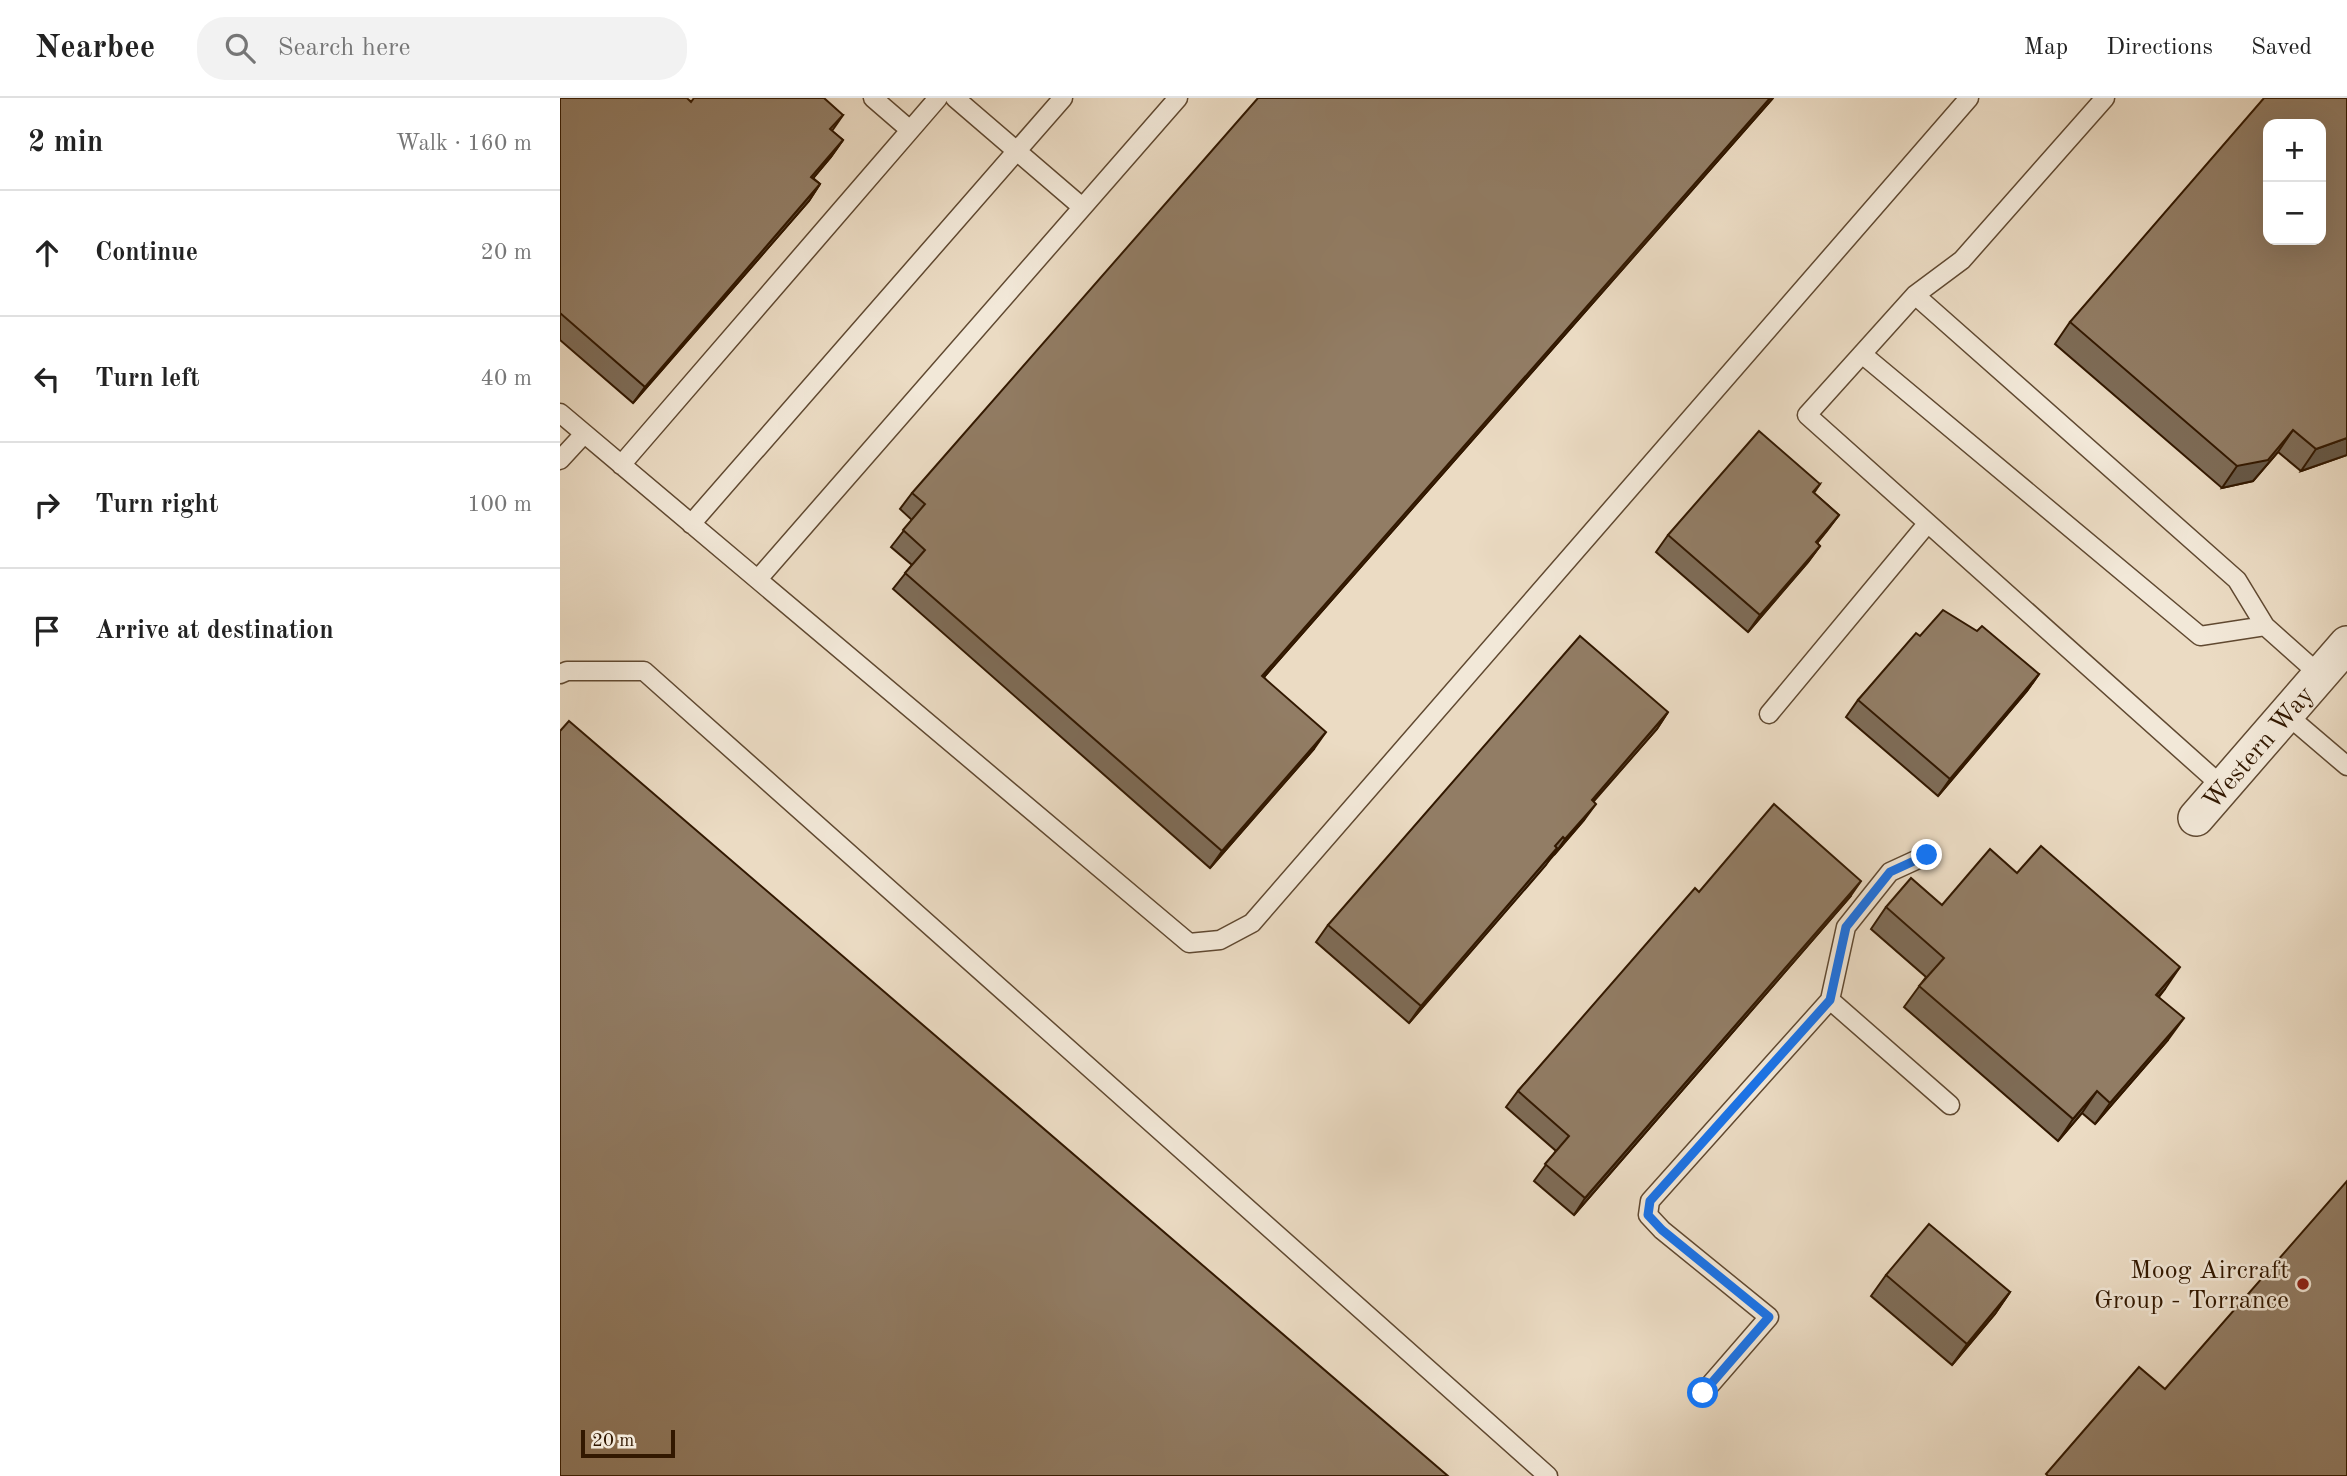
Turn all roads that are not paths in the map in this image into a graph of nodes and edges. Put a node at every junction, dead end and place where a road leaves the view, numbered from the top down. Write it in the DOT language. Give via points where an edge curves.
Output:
graph roads {
  1 [pos="873,98"];
  2 [pos="938,98"];
  3 [pos="955,98"];
  4 [pos="1063,98"];
  5 [pos="1178,98"];
  6 [pos="1969,98"];
  7 [pos="2105,98"];
  8 [pos="910,130"];
  9 [pos="1017,151"];
  10 [pos="1082,208"];
  11 [pos="1915,295"];
  12 [pos="1862,354"];
  13 [pos="560,414"];
  14 [pos="584,434"];
  15 [pos="560,460"];
  16 [pos="621,465"];
  17 [pos="691,524"];
  18 [pos="1927,524"];
  19 [pos="758,579"];
  20 [pos="2265,626"];
  21 [pos="2347,644"];
  22 [pos="560,674"];
  23 [pos="2320,674"];
  24 [pos="1769,713"];
  25 [pos="2286,714"];
  26 [pos="2347,766"];
  27 [pos="2223,787"];
  28 [pos="2196,818"];
  29 [pos="1927,855"];
  30 [pos="1830,1000"];
  31 [pos="1950,1105"];
  32 [pos="1703,1393"];
  33 [pos="1548,1476"];
  1 -- 8 [label="lane"];
  2 -- 8 [label="lane"];
  3 -- 9 [label="lane"];
  4 -- 9 [label="lane"];
  5 -- 10 [label="lane"];
  6 -- 19 [label="lane" via="1252,923 1220,940 1189,943"];
  7 -- 11 [label="lane" via="1962,260"];
  8 -- 16 [label="lane"];
  9 -- 10 [label="lane"];
  9 -- 17 [label="lane"];
  10 -- 19 [label="lane"];
  11 -- 12 [label="lane"];
  11 -- 20 [label="lane" via="2236,580"];
  12 -- 18 [label="lane" via="1807,415"];
  12 -- 20 [label="lane" via="2200,636"];
  13 -- 14 [label="lane"];
  14 -- 15 [label="lane"];
  14 -- 16 [label="lane"];
  16 -- 17 [label="lane"];
  17 -- 19 [label="lane"];
  18 -- 24 [label="lane"];
  18 -- 27 [label="lane"];
  20 -- 23 [label="lane"];
  21 -- 23 [label="street, Western Way"];
  22 -- 33 [label="lane" via="644,671"];
  23 -- 25 [label="street, Western Way"];
  25 -- 26 [label="lane"];
  25 -- 27 [label="street, Western Way"];
  27 -- 28 [label="street, Western Way"];
  29 -- 30 [label="lane" via="1890,872 1846,927"];
  30 -- 31 [label="lane"];
  30 -- 32 [label="lane" via="1650,1201 1648,1215 1662,1230 1769,1317"];
}
